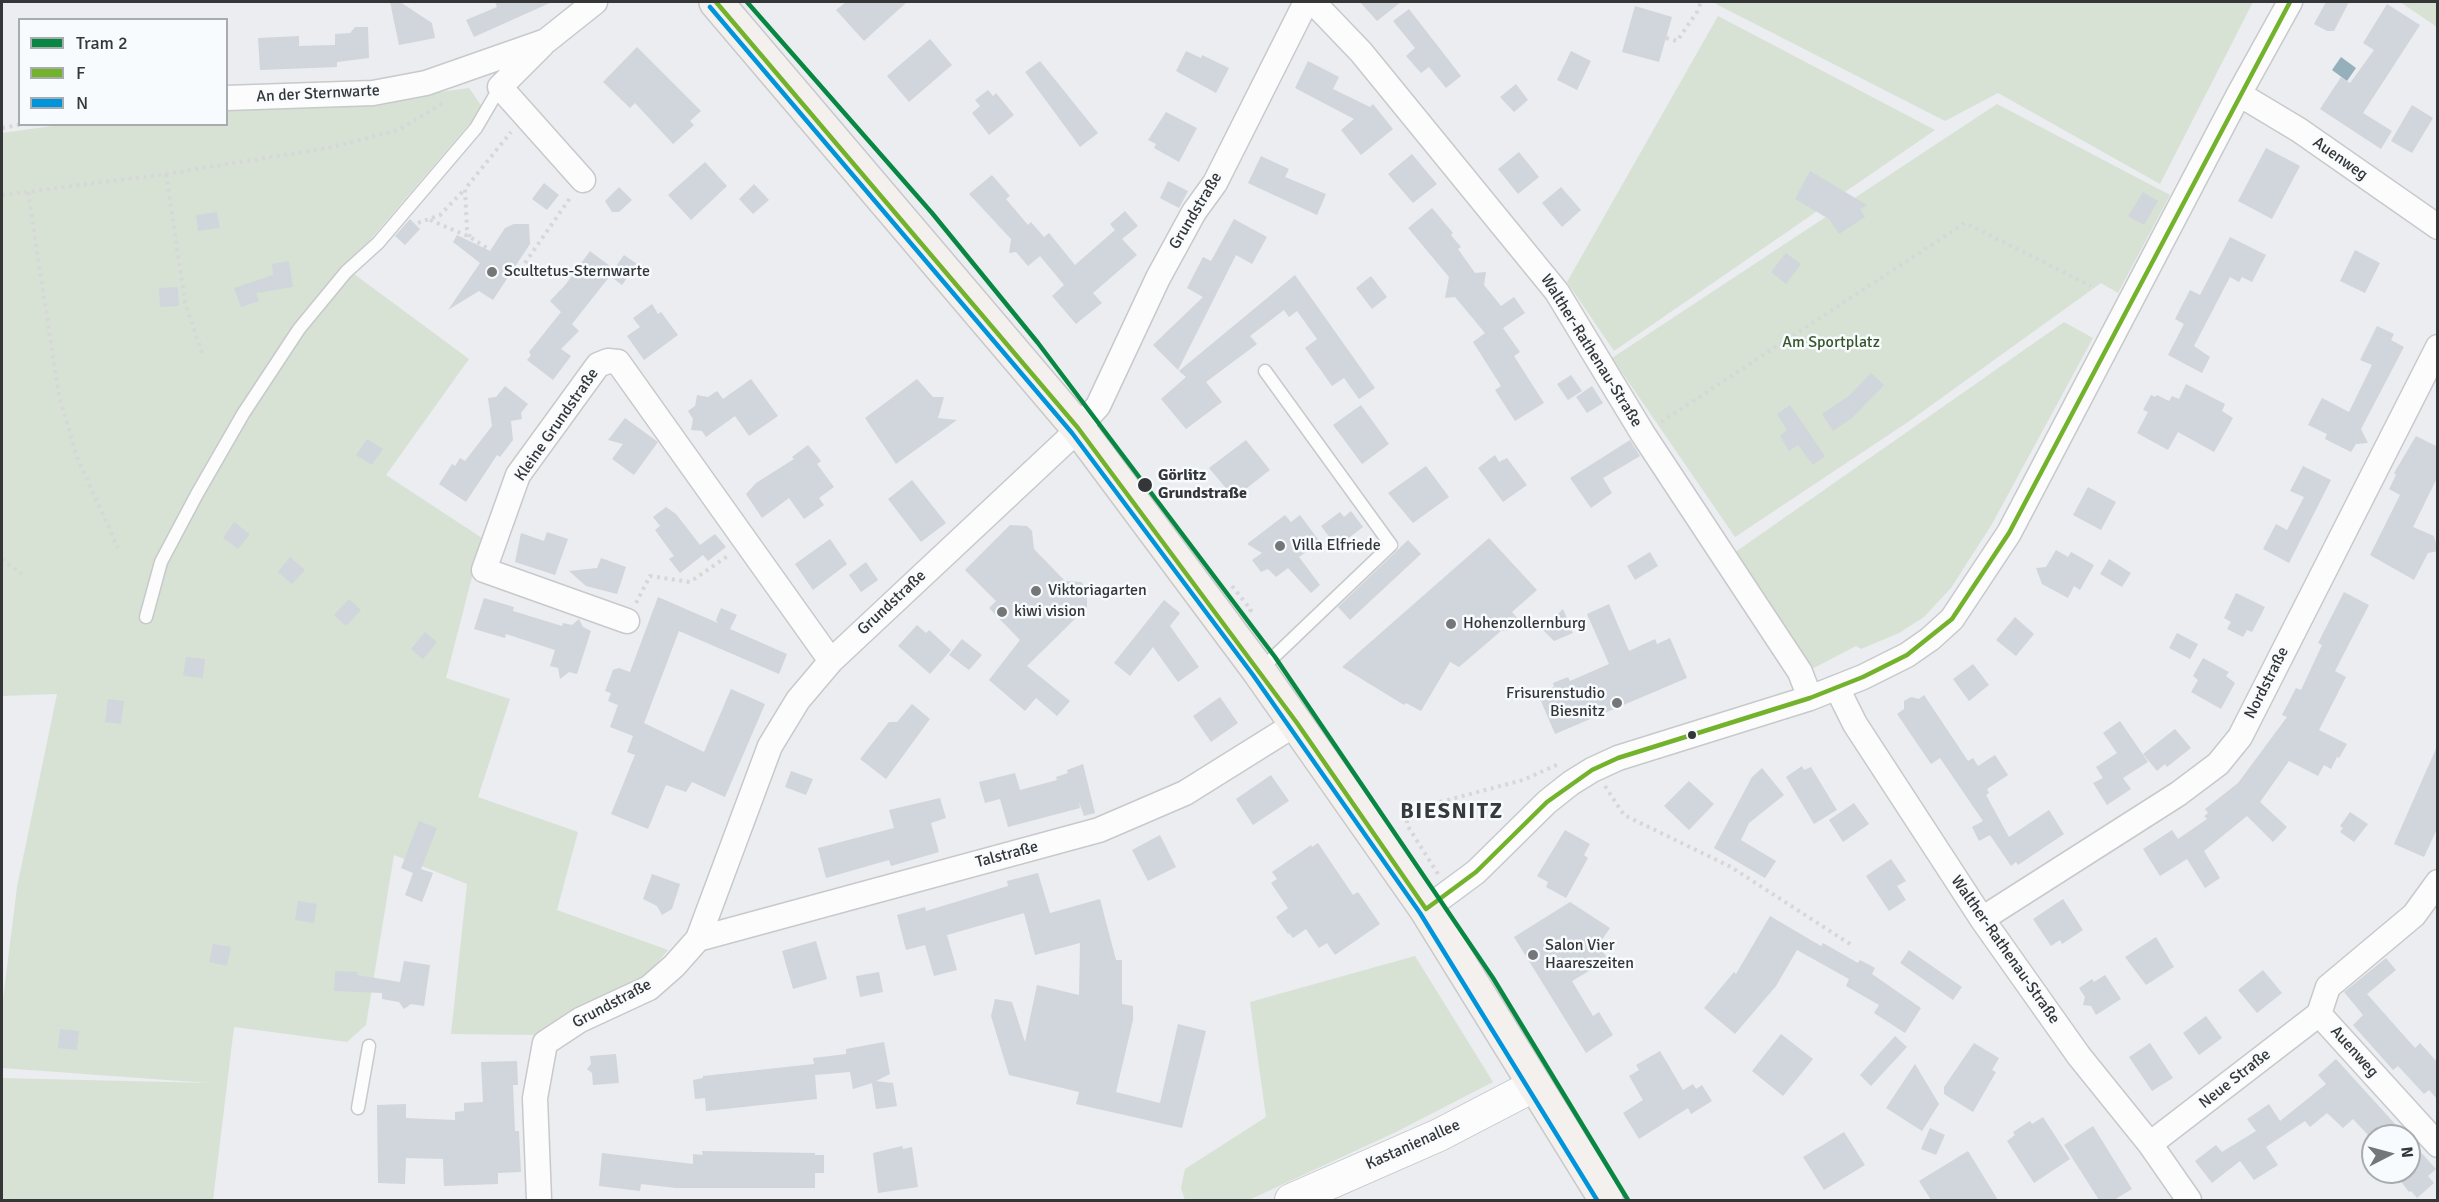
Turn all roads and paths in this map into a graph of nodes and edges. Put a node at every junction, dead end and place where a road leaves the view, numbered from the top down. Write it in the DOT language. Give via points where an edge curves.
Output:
graph roads {
  1 [pos="595,2"];
  2 [pos="716,2"];
  3 [pos="1306,2"];
  4 [pos="1313,2"];
  5 [pos="1701,2"];
  6 [pos="2290,2"];
  7 [pos="1666,38"];
  8 [pos="546,41"];
  9 [pos="500,87"];
  10 [pos="2239,94"];
  11 [pos="228,98"];
  12 [pos="448,100"];
  13 [pos="524,115"];
  14 [pos="18,125"];
  15 [pos="2,128"];
  16 [pos="166,174"];
  17 [pos="583,180"];
  18 [pos="465,189"];
  19 [pos="28,192"];
  20 [pos="2,195"];
  21 [pos="430,220"];
  22 [pos="415,224"];
  23 [pos="2438,227"];
  24 [pos="470,237"];
  25 [pos="490,250"];
  26 [pos="525,264"];
  27 [pos="2091,286"];
  28 [pos="2438,347"];
  29 [pos="202,353"];
  30 [pos="1265,371"];
  31 [pos="1078,428"];
  32 [pos="1643,434"];
  33 [pos="747,543"];
  34 [pos="118,548"];
  35 [pos="2,559"];
  36 [pos="22,574"];
  37 [pos="146,617"];
  38 [pos="627,621"];
  39 [pos="831,661"];
  40 [pos="1259,671"];
  41 [pos="1837,688"];
  42 [pos="1810,698"];
  43 [pos="1297,723"];
  44 [pos="1571,783"];
  45 [pos="2438,882"];
  46 [pos="1438,900"];
  47 [pos="1982,919"];
  48 [pos="698,939"];
  49 [pos="1853,946"];
  50 [pos="2319,1014"];
  51 [pos="369,1046"];
  52 [pos="1534,1085"];
  53 [pos="358,1108"];
  54 [pos="2150,1144"];
  55 [pos="2438,1145"];
  56 [pos="539,1200"];
  57 [pos="1291,1200"];
  58 [pos="1606,1200"];
  59 [pos="2189,1200"];
  1 -- 8 [label="street, An der Sternwarte"];
  2 -- 31 [label="main road"];
  3 -- 31 [label="street, Grundstraße" via="1215,183 1194,212 1158,278 1098,406"];
  4 -- 32 [label="street, Walther-Rathenau-Straße" via="1361,52 1557,292"];
  5 -- 7 [label="path" via="1677,41"];
  6 -- 10 [label="street"];
  8 -- 9 [label="street, An der Sternwarte"];
  8 -- 11 [label="street, An der Sternwarte" via="426,82 373,93"];
  9 -- 13 [label="street"];
  9 -- 37 [label="lane" via="476,128 299,329 197,494 161,562"];
  10 -- 23 [label="street, Auenweg" via="2299,130"];
  10 -- 41 [label="street" via="2009,533 1979,581 1953,619 1930,639"];
  12 -- 16 [label="path" via="398,130 333,147"];
  13 -- 17 [label="street"];
  13 -- 18 [label="path"];
  14 -- 15 [label="path"];
  16 -- 19 [label="path"];
  16 -- 29 [label="path" via="185,302"];
  17 -- 26 [label="path"];
  18 -- 21 [label="path"];
  18 -- 24 [label="path"];
  19 -- 20 [label="path"];
  19 -- 34 [label="path" via="59,396 77,457"];
  21 -- 22 [label="path"];
  21 -- 24 [label="path"];
  24 -- 25 [label="path"];
  27 -- 32 [label="path" via="1965,223"];
  28 -- 47 [label="street, Nordstraße" via="2240,736 2218,764 2178,794"];
  30 -- 40 [label="lane" via="1391,545"];
  31 -- 39 [label="street, Grundstraße"];
  31 -- 40 [label="main road"];
  32 -- 42 [label="street, Walther-Rathenau-Straße" via="1800,672"];
  33 -- 38 [label="path" via="690,582 650,576"];
  33 -- 38 [label="street, Kleine Grundstraße" via="618,362 598,365 518,475 483,570"];
  33 -- 39 [label="street, Kleine Grundstraße"];
  35 -- 36 [label="path"];
  39 -- 48 [label="street, Grundstraße" via="798,700 770,746"];
  40 -- 43 [label="main road"];
  41 -- 42 [label="street"];
  41 -- 47 [label="street, Walther-Rathenau-Straße" via="1855,724"];
  42 -- 44 [label="street" via="1618,758"];
  43 -- 46 [label="main road"];
  43 -- 48 [label="street, Talstraße" via="1185,793 1100,830"];
  44 -- 46 [label="street" via="1476,872"];
  44 -- 46 [label="path" via="1558,763 1523,780 1410,810 1407,825"];
  44 -- 49 [label="path" via="1580,796 1603,783 1624,815 1731,867"];
  45 -- 50 [label="street, Auenweg" via="2414,915 2328,987"];
  46 -- 52 [label="main road"];
  47 -- 54 [label="street, Walther-Rathenau-Straße" via="2079,1056"];
  48 -- 56 [label="street, Grundstraße" via="649,988 580,1020 545,1043 535,1098"];
  50 -- 54 [label="street, Neue Straße"];
  50 -- 55 [label="street, Auenweg"];
  51 -- 53 [label="lane"];
  52 -- 57 [label="street, Kastanienallee" via="1439,1135"];
  52 -- 58 [label="main road"];
  54 -- 59 [label="street, Walther-Rathenau-Straße"];
}
